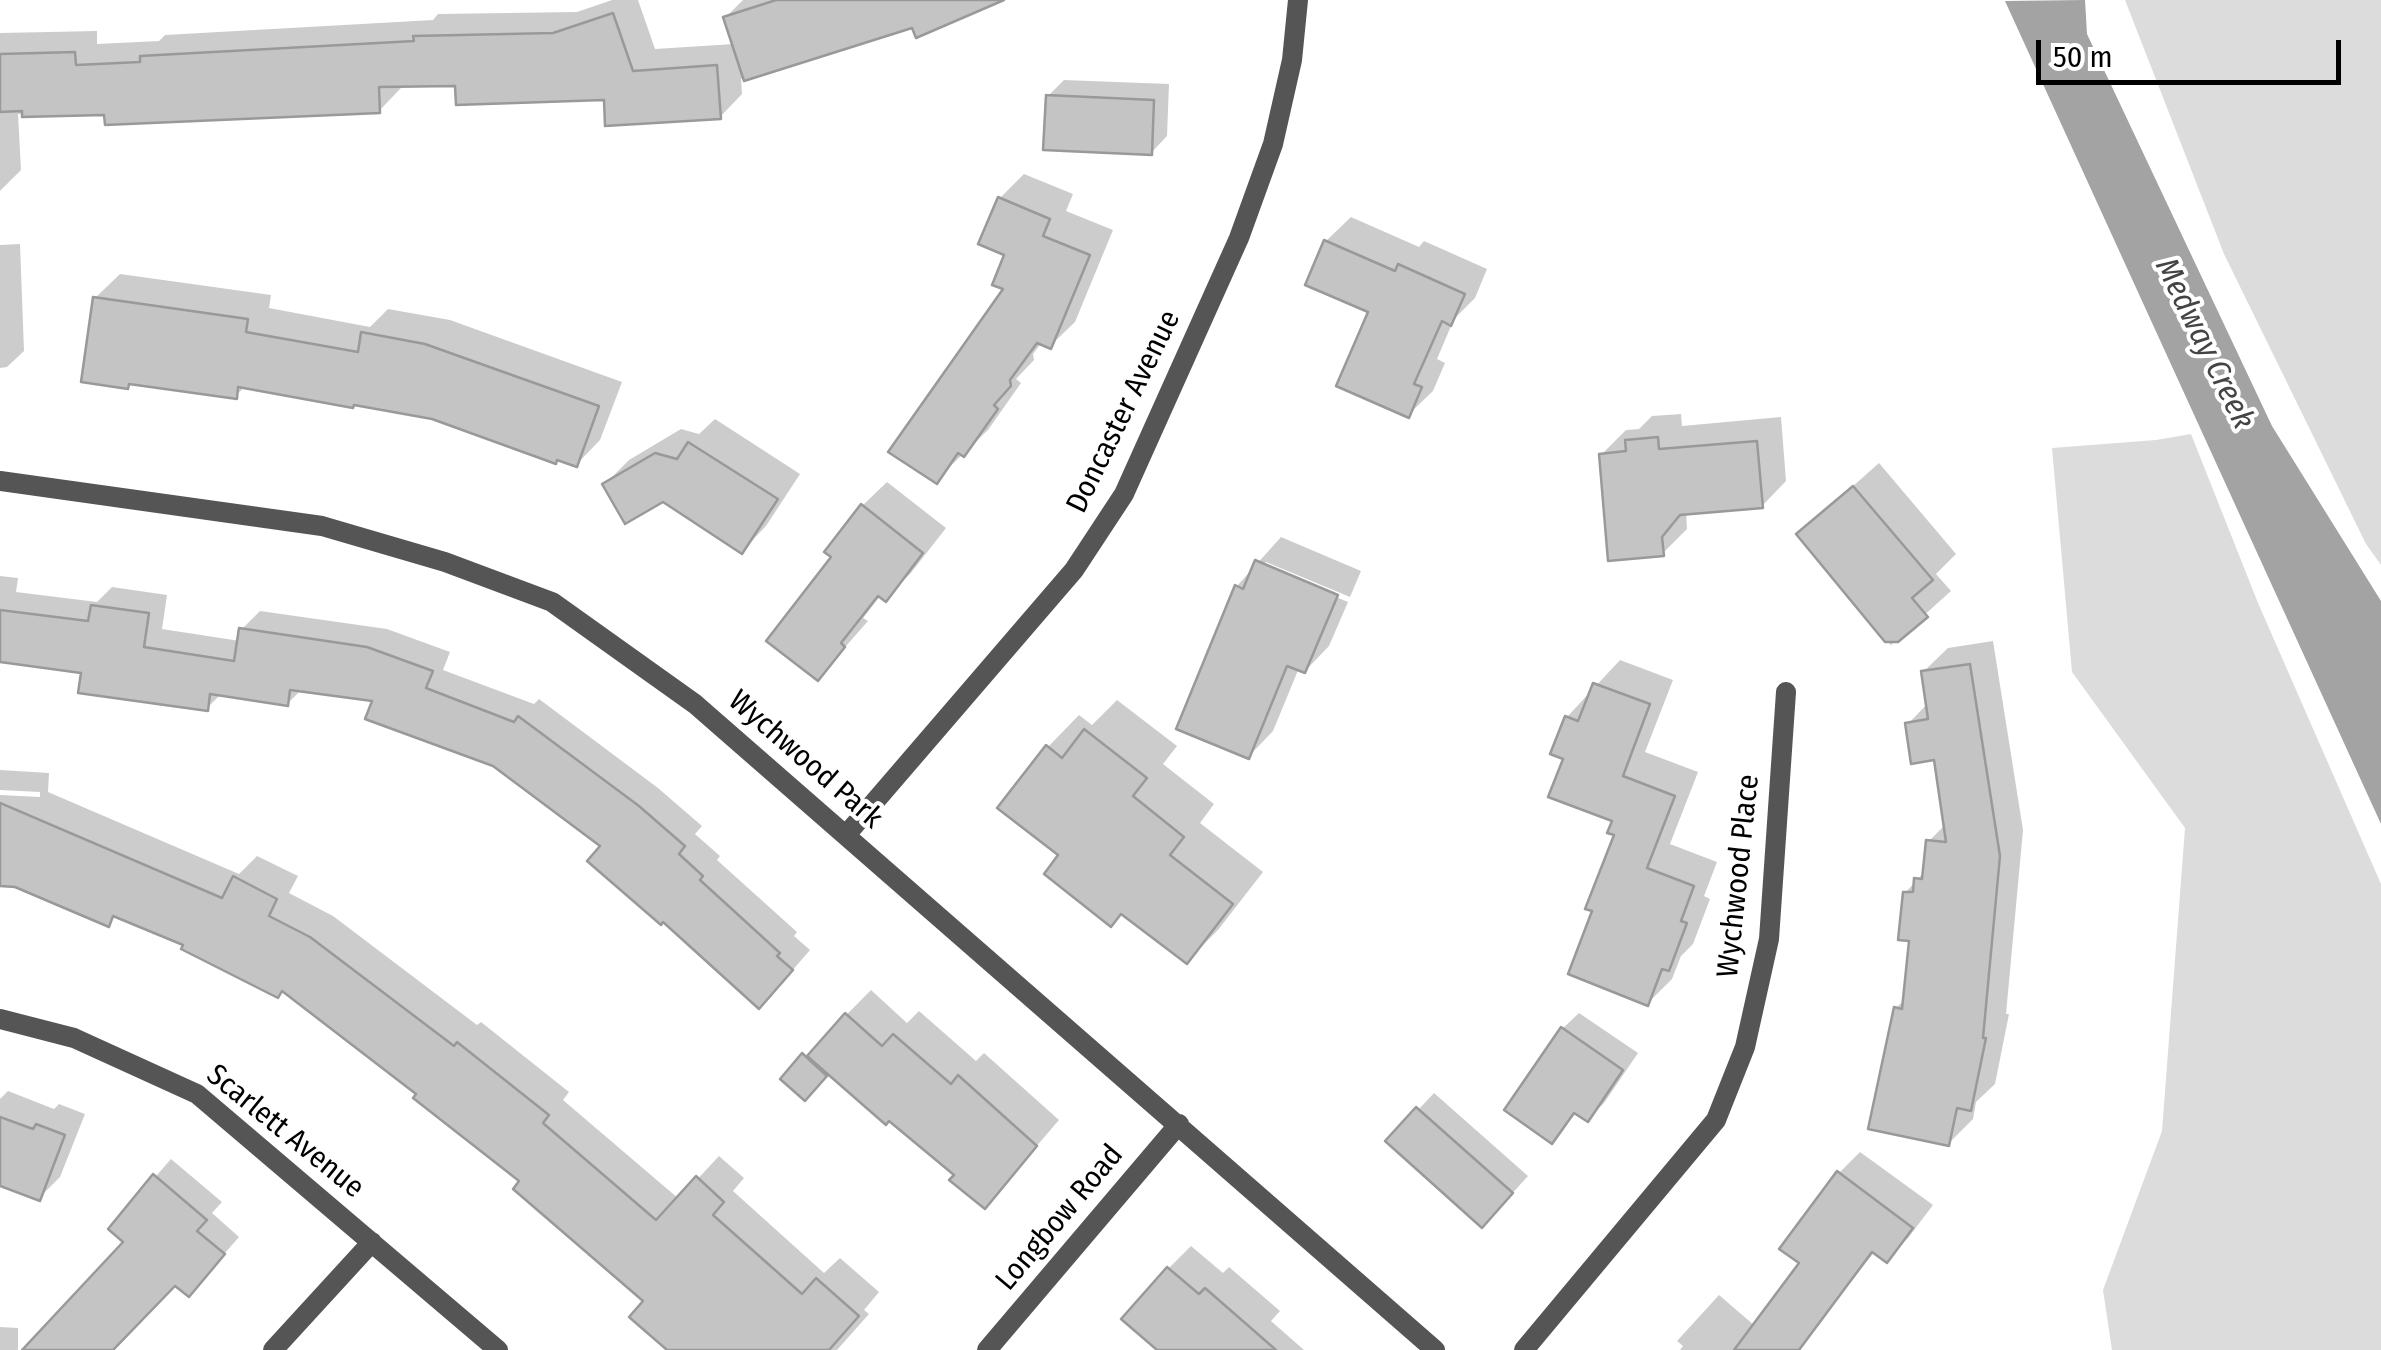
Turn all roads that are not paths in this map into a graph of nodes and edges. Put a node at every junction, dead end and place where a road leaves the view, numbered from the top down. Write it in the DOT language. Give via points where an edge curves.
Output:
graph roads {
  1 [pos="1298,0"];
  2 [pos="0,481"];
  3 [pos="1786,692"];
  4 [pos="846,835"];
  5 [pos="0,1019"];
  6 [pos="1179,1124"];
  7 [pos="372,1242"];
  8 [pos="273,1350"];
  9 [pos="498,1350"];
  10 [pos="986,1350"];
  11 [pos="1435,1350"];
  12 [pos="1524,1350"];
  1 -- 4 [label="street, Doncaster Avenue" via="1292,60 1266,162 1239,238 1124,494 1074,570"];
  2 -- 4 [label="street, Wychwood Park" via="322,526 552,602 695,704"];
  3 -- 12 [label="street, Wychwood Place" via="1769,939 1738,1066 1716,1120"];
  4 -- 6 [label="street, Wychwood Park"];
  5 -- 7 [label="street, Scarlett Avenue" via="74,1038 197,1094"];
  6 -- 10 [label="street, Longbow Road"];
  6 -- 11 [label="street, Wychwood Park"];
  7 -- 8 [label="street"];
  7 -- 9 [label="street, Scarlett Avenue"];
}
